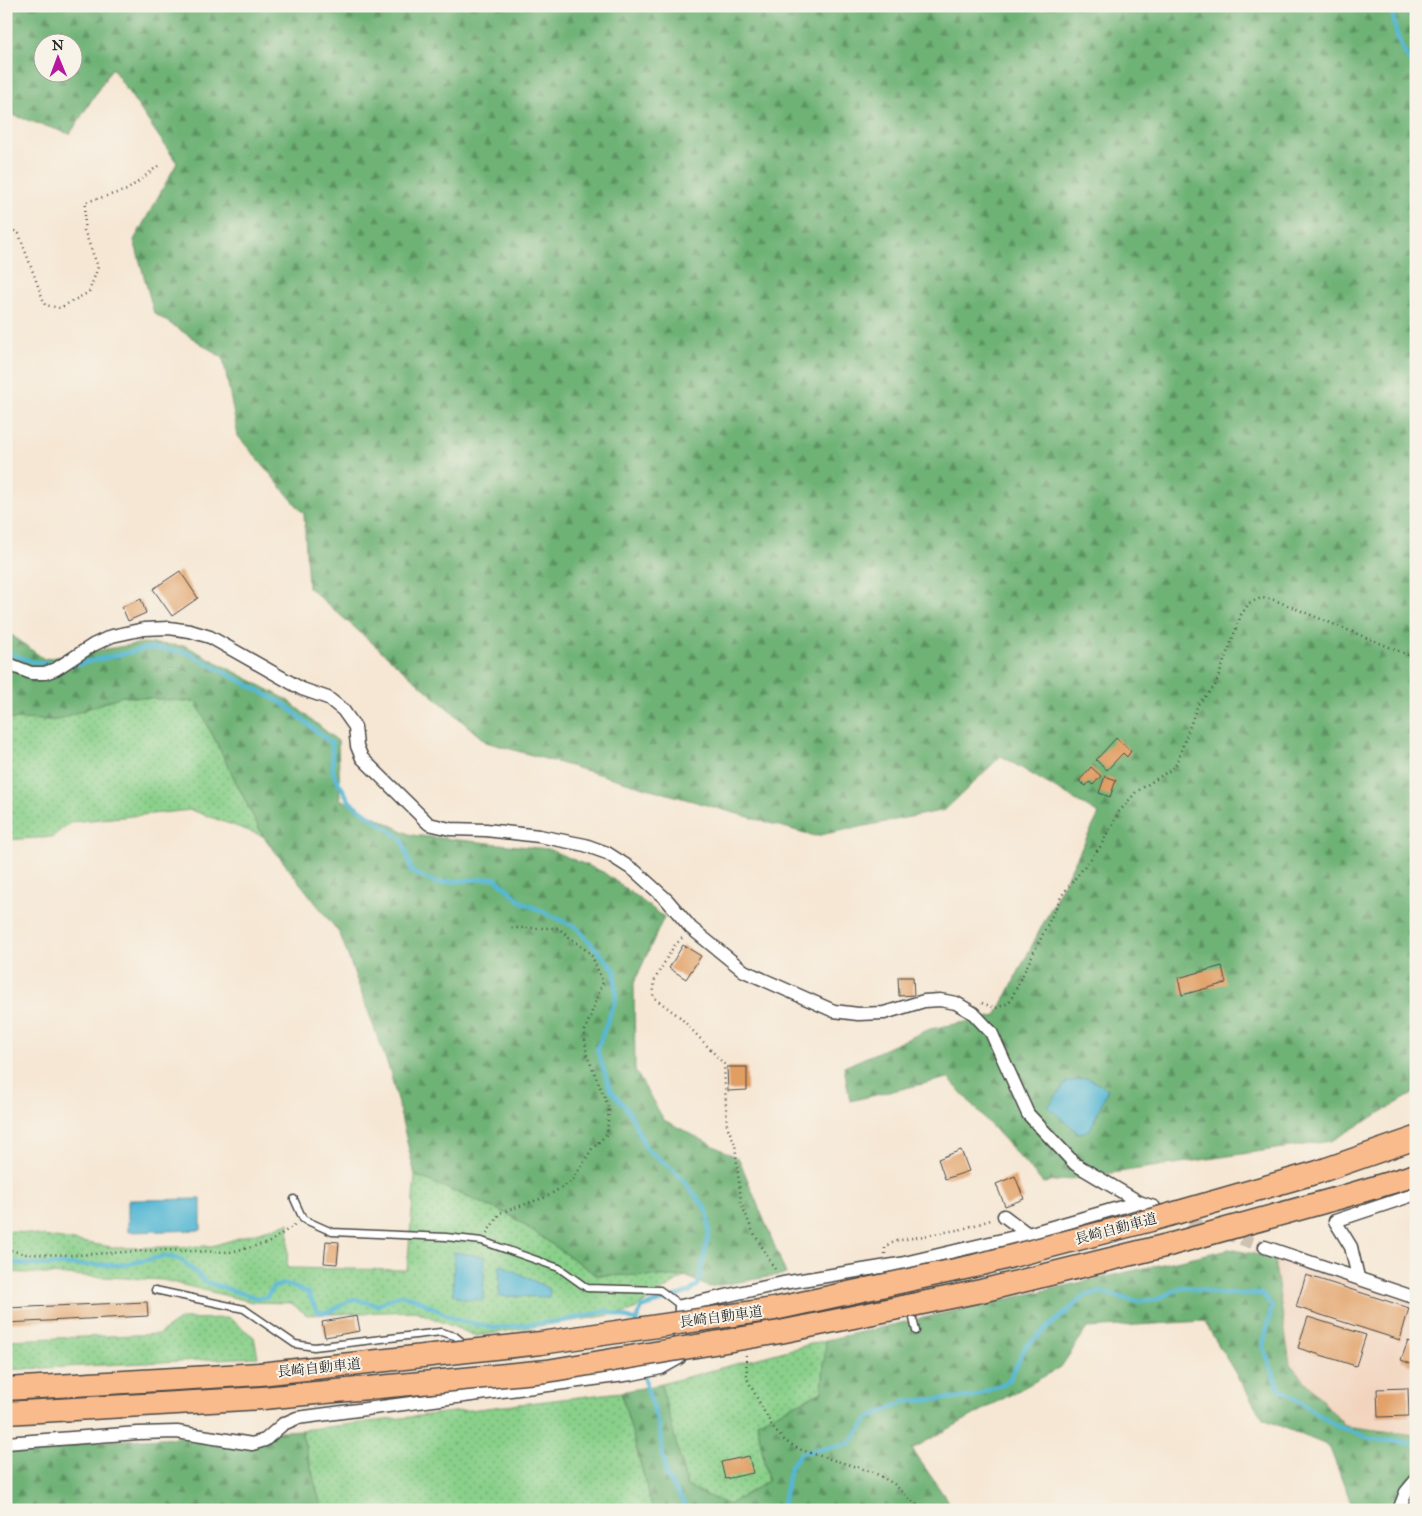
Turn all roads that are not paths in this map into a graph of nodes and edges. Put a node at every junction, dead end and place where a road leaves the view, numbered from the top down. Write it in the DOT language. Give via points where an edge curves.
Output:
graph roads {
  1 [pos="6,663"];
  2 [pos="1416,1138"];
  3 [pos="1416,1175"];
  4 [pos="1416,1194"];
  5 [pos="294,1200"];
  6 [pos="1139,1202"];
  7 [pos="1154,1207"];
  8 [pos="1004,1216"];
  9 [pos="1028,1234"];
  10 [pos="1265,1247"];
  11 [pos="900,1264"];
  12 [pos="1358,1277"];
  13 [pos="155,1290"];
  14 [pos="1416,1298"];
  15 [pos="681,1306"];
  16 [pos="916,1331"];
  17 [pos="483,1360"];
  18 [pos="490,1366"];
  19 [pos="6,1389"];
  20 [pos="518,1390"];
  21 [pos="6,1413"];
  22 [pos="6,1443"];
  23 [pos="1416,1480"];
  24 [pos="1399,1510"];
  1 -- 6 [label="street" via="31,673 46,673 112,636 144,629 169,628 210,637 302,689 328,698 343,710 354,727 362,758 429,824 450,829 539,836 607,853 635,871 667,900 691,928 744,971 834,1011 858,1014 884,1012 924,1000 940,1000 956,1003 973,1013 991,1032 1028,1114 1075,1164"];
  2 -- 19 [label="highway, 長崎自動車道, bridge" via="1318,1172 1151,1220 974,1266 774,1309 541,1344 260,1374"];
  3 -- 21 [label="highway, 長崎自動車道, bridge" via="981,1291 780,1332 547,1371 264,1398"];
  4 -- 12 [label="street" via="1336,1221 1351,1247"];
  5 -- 15 [label="lane" via="303,1219 332,1232 482,1241 559,1268 587,1288 660,1290"];
  6 -- 7 [label="street"];
  6 -- 9 [label="street"];
  8 -- 9 [label="street"];
  9 -- 11 [label="street"];
  10 -- 12 [label="street"];
  11 -- 15 [label="street" via="783,1283"];
  11 -- 16 [label="lane"];
  12 -- 14 [label="street"];
  13 -- 17 [label="lane" via="244,1309 295,1344 314,1347 441,1332 455,1336"];
  15 -- 20 [label="street" via="678,1358 662,1368"];
  18 -- 20 [label="lane"];
  20 -- 22 [label="street" via="296,1418 283,1424 265,1440 252,1444 177,1432"];
  23 -- 24 [label="street" via="1406,1492"];
}
